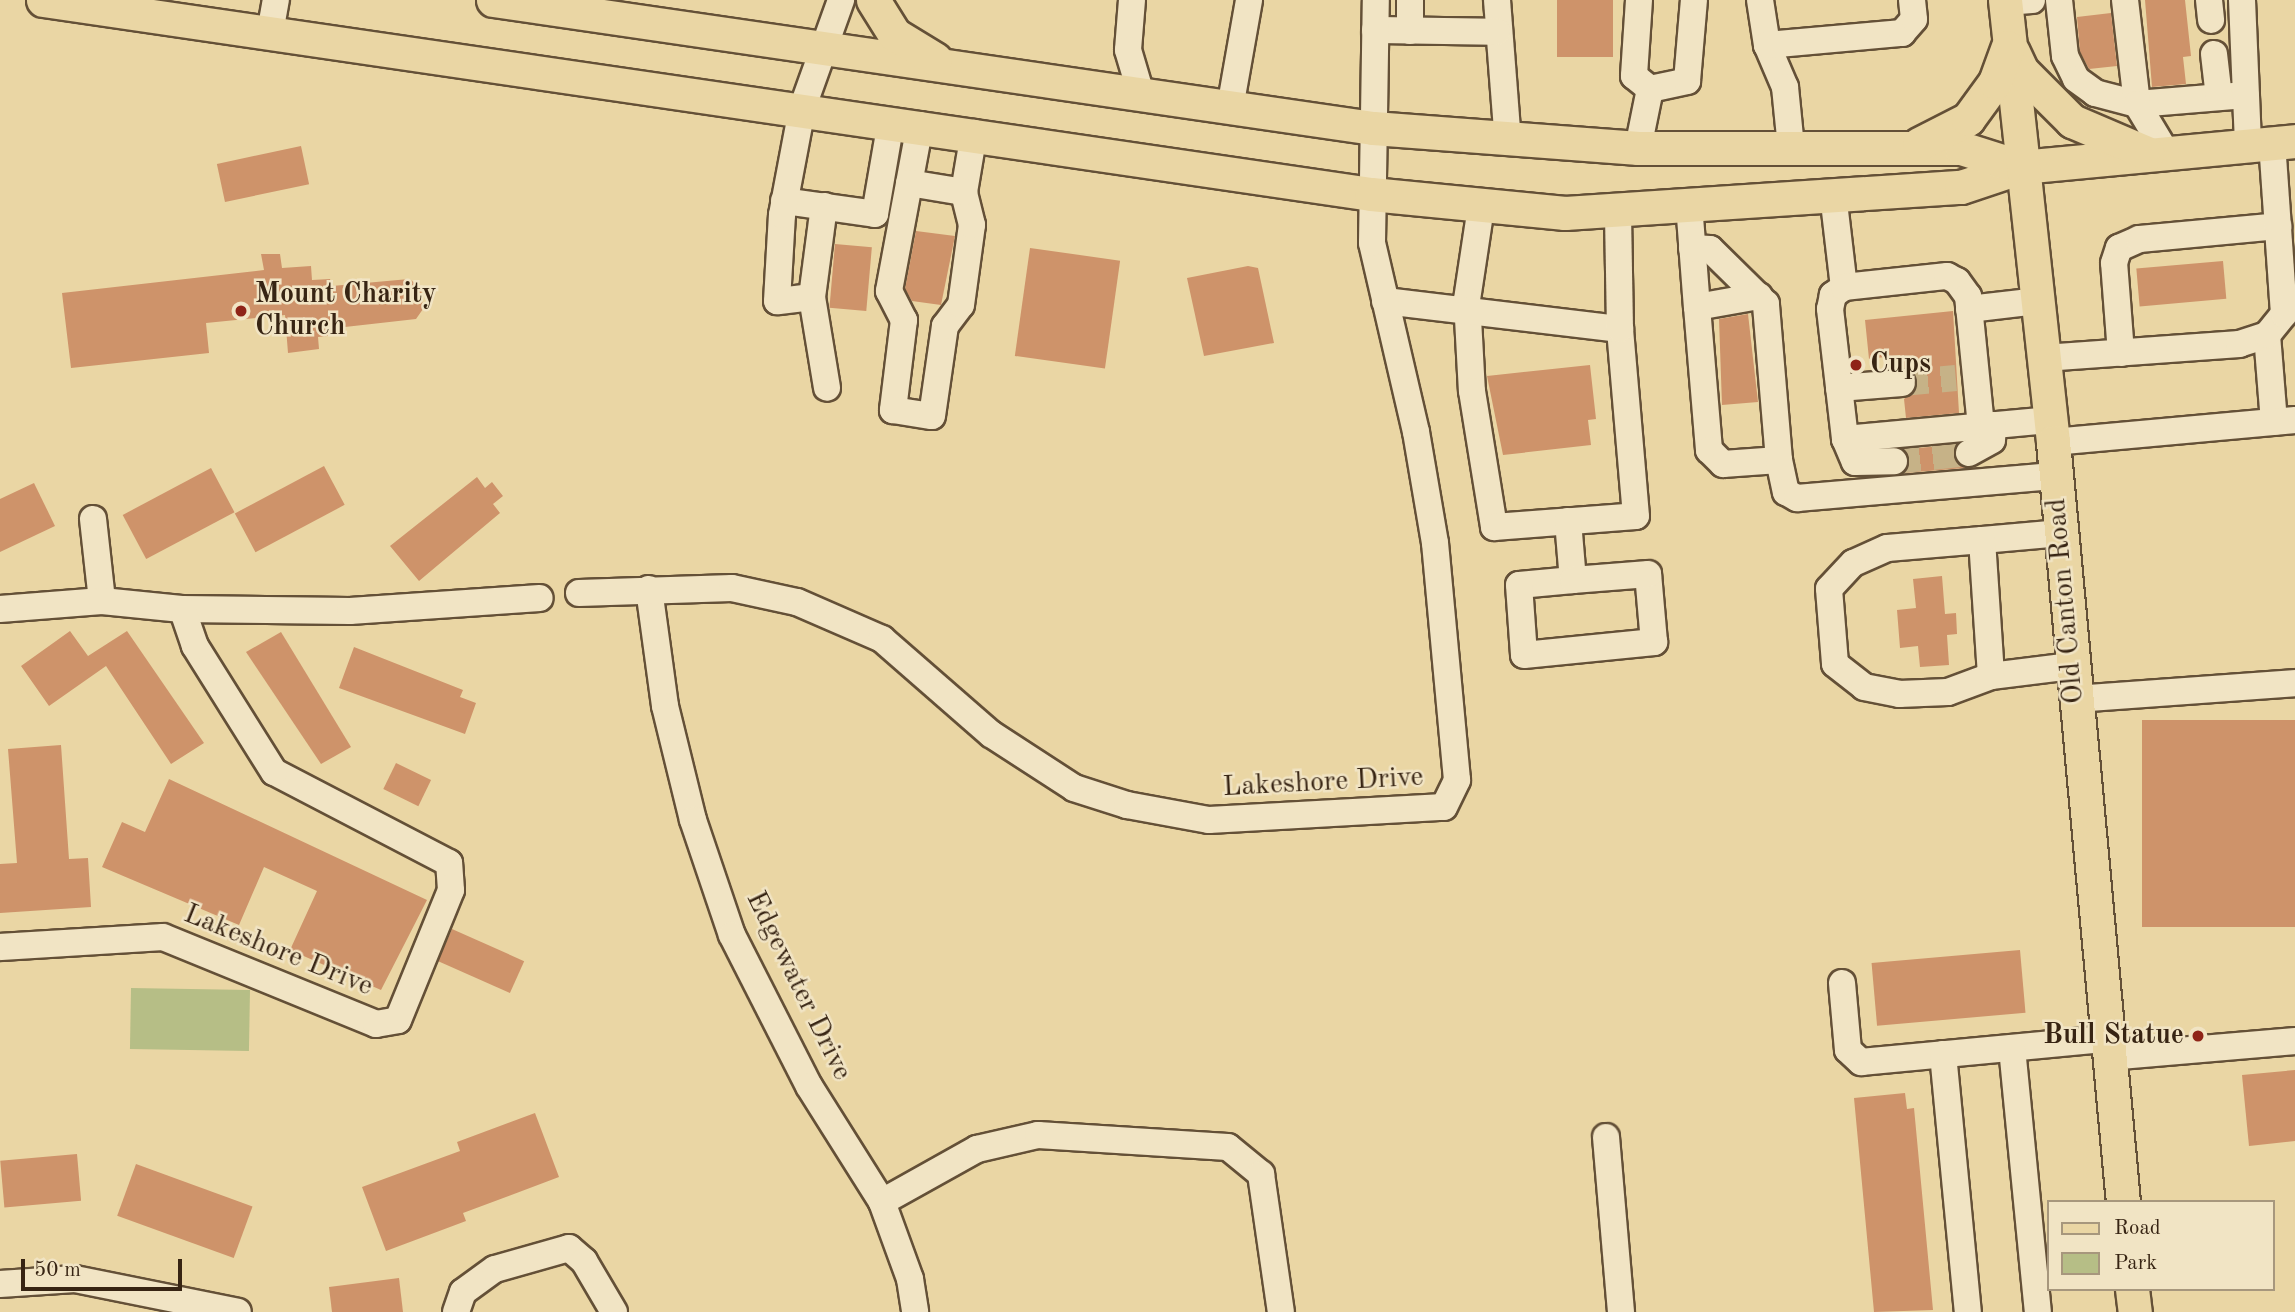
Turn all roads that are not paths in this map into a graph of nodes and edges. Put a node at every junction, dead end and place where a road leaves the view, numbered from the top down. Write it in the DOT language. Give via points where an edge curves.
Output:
graph roads {
  1 [pos="43,0"];
  2 [pos="276,0"];
  3 [pos="493,0"];
  4 [pos="841,0"];
  5 [pos="873,0"];
  6 [pos="1132,0"];
  7 [pos="1248,0"];
  8 [pos="1376,0"];
  9 [pos="1410,0"];
  10 [pos="1497,0"];
  11 [pos="1639,0"];
  12 [pos="1694,0"];
  13 [pos="1760,0"];
  14 [pos="1912,0"];
  15 [pos="2059,0"];
  16 [pos="2125,0"];
  17 [pos="2242,0"];
  18 [pos="2014,1"];
  19 [pos="1375,30"];
  20 [pos="1410,31"];
  21 [pos="1497,32"];
  22 [pos="270,33"];
  23 [pos="1767,45"];
  24 [pos="2009,45"];
  25 [pos="824,49"];
  26 [pos="1128,50"];
  27 [pos="2214,54"];
  28 [pos="953,68"];
  29 [pos="1103,89"];
  30 [pos="1650,89"];
  31 [pos="1141,94"];
  32 [pos="2246,95"];
  33 [pos="2218,97"];
  34 [pos="2137,104"];
  35 [pos="1230,108"];
  36 [pos="802,109"];
  37 [pos="906,123"];
  38 [pos="1373,128"];
  39 [pos="974,133"];
  40 [pos="1508,142"];
  41 [pos="2272,143"];
  42 [pos="1638,148"];
  43 [pos="1791,148"];
  44 [pos="1903,149"];
  45 [pos="2160,155"];
  46 [pos="2021,167"];
  47 [pos="909,183"];
  48 [pos="964,192"];
  49 [pos="1371,194"];
  50 [pos="1833,194"];
  51 [pos="784,201"];
  52 [pos="1689,204"];
  53 [pos="824,206"];
  54 [pos="1481,207"];
  55 [pos="1618,213"];
  56 [pos="2278,226"];
  57 [pos="1692,248"];
  58 [pos="1844,287"];
  59 [pos="1759,296"];
  60 [pos="812,297"];
  61 [pos="1385,301"];
  62 [pos="2037,301"];
  63 [pos="1697,307"];
  64 [pos="1969,309"];
  65 [pos="1468,310"];
  66 [pos="904,320"];
  67 [pos="945,326"];
  68 [pos="1620,330"];
  69 [pos="2267,335"];
  70 [pos="2121,353"];
  71 [pos="2044,358"];
  72 [pos="1902,383"];
  73 [pos="827,388"];
  74 [pos="1839,388"];
  75 [pos="2284,421"];
  76 [pos="1987,426"];
  77 [pos="2052,431"];
  78 [pos="1845,439"];
  79 [pos="1969,453"];
  80 [pos="1779,460"];
  81 [pos="1894,461"];
  82 [pos="2056,476"];
  83 [pos="93,519"];
  84 [pos="1568,521"];
  85 [pos="2060,533"];
  86 [pos="1982,540"];
  87 [pos="1573,580"];
  88 [pos="649,589"];
  89 [pos="579,593"];
  90 [pos="540,598"];
  91 [pos="102,601"];
  92 [pos="0,609"];
  93 [pos="182,609"];
  94 [pos="2071,666"];
  95 [pos="1991,676"];
  96 [pos="2295,683"];
  97 [pos="2074,699"];
  98 [pos="0,947"];
  99 [pos="1842,983"];
  100 [pos="2295,1041"];
  101 [pos="2012,1048"];
  102 [pos="2107,1048"];
  103 [pos="1943,1054"];
  104 [pos="1606,1137"];
  105 [pos="2123,1200"];
  106 [pos="882,1202"];
  107 [pos="0,1284"];
  108 [pos="2132,1291"];
  109 [pos="238,1312"];
  110 [pos="456,1312"];
  111 [pos="614,1312"];
  112 [pos="915,1312"];
  113 [pos="1281,1312"];
  114 [pos="1621,1312"];
  115 [pos="1968,1312"];
  116 [pos="2038,1312"];
  117 [pos="2135,1312"];
  1 -- 22 [label="main road"];
  2 -- 22 [label="street"];
  3 -- 25 [label="main road"];
  4 -- 25 [label="street"];
  5 -- 28 [label="main road" via="903,43"];
  6 -- 26 [label="street"];
  7 -- 35 [label="street"];
  8 -- 19 [label="street, Lakeshore Drive"];
  9 -- 20 [label="street"];
  10 -- 21 [label="street"];
  11 -- 30 [label="street" via="1634,76"];
  12 -- 30 [label="street" via="1687,81"];
  13 -- 23 [label="street"];
  14 -- 23 [label="street" via="1914,19 1902,33"];
  15 -- 34 [label="street" via="2065,56 2076,79 2095,93"];
  16 -- 34 [label="street"];
  17 -- 32 [label="street"];
  18 -- 24 [label="main road, Old Canton Road"];
  19 -- 20 [label="street"];
  19 -- 38 [label="street, Lakeshore Drive"];
  20 -- 21 [label="street"];
  21 -- 40 [label="street"];
  22 -- 36 [label="main road"];
  23 -- 43 [label="street" via="1786,87"];
  24 -- 44 [label="main road" via="1994,82 1968,119"];
  24 -- 45 [label="main road" via="2022,71 2072,121"];
  24 -- 46 [label="main road, Old Canton Road"];
  25 -- 28 [label="main road"];
  25 -- 36 [label="street"];
  26 -- 29 [label="street"];
  26 -- 31 [label="street"];
  27 -- 33 [label="street"];
  28 -- 29 [label="main road"];
  29 -- 31 [label="main road"];
  30 -- 42 [label="street"];
  31 -- 35 [label="main road"];
  32 -- 33 [label="street"];
  32 -- 41 [label="street"];
  33 -- 34 [label="street"];
  34 -- 45 [label="street"];
  35 -- 38 [label="main road"];
  36 -- 37 [label="main road"];
  36 -- 51 [label="street"];
  37 -- 39 [label="main road"];
  37 -- 47 [label="street"];
  37 -- 53 [label="street" via="875,214"];
  38 -- 40 [label="main road"];
  38 -- 49 [label="street, Lakeshore Drive"];
  39 -- 48 [label="street"];
  39 -- 49 [label="main road"];
  40 -- 42 [label="main road"];
  41 -- 45 [label="main road"];
  41 -- 56 [label="street"];
  42 -- 43 [label="main road"];
  43 -- 44 [label="main road"];
  44 -- 46 [label="main road" via="1961,148"];
  45 -- 46 [label="main road"];
  46 -- 50 [label="main road" via="1961,187"];
  46 -- 62 [label="main road, Old Canton Road"];
  47 -- 48 [label="street"];
  47 -- 66 [label="street" via="889,291"];
  48 -- 67 [label="street" via="972,225 963,292 961,305"];
  49 -- 54 [label="main road"];
  49 -- 61 [label="street, Lakeshore Drive" via="1372,243"];
  50 -- 52 [label="main road"];
  50 -- 58 [label="street"];
  51 -- 53 [label="street"];
  51 -- 60 [label="street" via="777,301"];
  52 -- 55 [label="main road"];
  52 -- 57 [label="street"];
  53 -- 60 [label="street"];
  54 -- 55 [label="main road"];
  54 -- 65 [label="street"];
  55 -- 68 [label="street"];
  56 -- 69 [label="street" via="2284,314"];
  56 -- 70 [label="street" via="2139,239 2119,248 2114,262"];
  57 -- 59 [label="street" via="1710,249"];
  57 -- 63 [label="street"];
  58 -- 64 [label="street" via="1947,276 1968,296"];
  58 -- 74 [label="street" via="1833,295 1830,309"];
  59 -- 63 [label="street"];
  59 -- 80 [label="street" via="1766,304"];
  60 -- 73 [label="street"];
  61 -- 65 [label="street"];
  61 -- 88 [label="street, Lakeshore Drive" via="1434,543 1457,780 1444,807 1209,820 1127,805 1074,788 991,734 882,639 797,602 732,588"];
  62 -- 64 [label="street"];
  62 -- 71 [label="main road, Old Canton Road"];
  63 -- 80 [label="street" via="1709,450 1723,464"];
  64 -- 76 [label="street" via="1966,376"];
  65 -- 68 [label="street"];
  65 -- 84 [label="street" via="1472,391 1494,527"];
  66 -- 67 [label="street"];
  66 -- 67 [label="street" via="893,410 932,416"];
  68 -- 84 [label="street" via="1636,516"];
  69 -- 70 [label="street" via="2239,344"];
  69 -- 75 [label="street"];
  70 -- 71 [label="street"];
  71 -- 77 [label="main road, Old Canton Road"];
  72 -- 74 [label="street"];
  74 -- 78 [label="street"];
  75 -- 77 [label="street"];
  76 -- 77 [label="street"];
  76 -- 78 [label="street"];
  76 -- 79 [label="street" via="1992,440"];
  77 -- 82 [label="main road, Old Canton Road"];
  78 -- 81 [label="street" via="1855,462"];
  80 -- 82 [label="street" via="1786,492 1797,498"];
  82 -- 85 [label="main road, Old Canton Road"];
  83 -- 91 [label="street"];
  84 -- 87 [label="street"];
  85 -- 86 [label="street"];
  85 -- 94 [label="main road, Old Canton Road"];
  86 -- 95 [label="street"];
  86 -- 95 [label="street" via="1887,548 1853,563 1829,589 1835,664 1864,687 1899,694 1948,692"];
  87 -- 87 [label="street" via="1518,585 1524,655 1654,642 1648,574"];
  88 -- 89 [label="street, Lakeshore Drive"];
  88 -- 106 [label="street, Edgewater Drive" via="665,706 694,820 733,935 809,1086"];
  90 -- 93 [label="street" via="350,611"];
  91 -- 92 [label="street"];
  91 -- 93 [label="street"];
  93 -- 98 [label="street, Lakeshore Drive" via="195,646 274,772 449,863 451,890 398,1020 376,1024 163,937"];
  94 -- 95 [label="street"];
  94 -- 97 [label="main road, Old Canton Road"];
  96 -- 97 [label="street"];
  97 -- 102 [label="main road, Old Canton Road"];
  99 -- 103 [label="street" via="1852,1057 1861,1062"];
  100 -- 102 [label="street"];
  101 -- 102 [label="street"];
  101 -- 103 [label="street"];
  101 -- 116 [label="street"];
  102 -- 105 [label="main road, Old Canton Road"];
  103 -- 115 [label="street"];
  104 -- 114 [label="street"];
  106 -- 112 [label="street, Edgewater Drive" via="910,1279"];
  106 -- 113 [label="street" via="976,1149 1038,1135 1228,1147 1261,1174"];
  107 -- 109 [label="street" via="75,1279"];
  108 -- 117 [label="main road"];
  110 -- 111 [label="street" via="463,1292 495,1269 569,1248 584,1261"];
}
